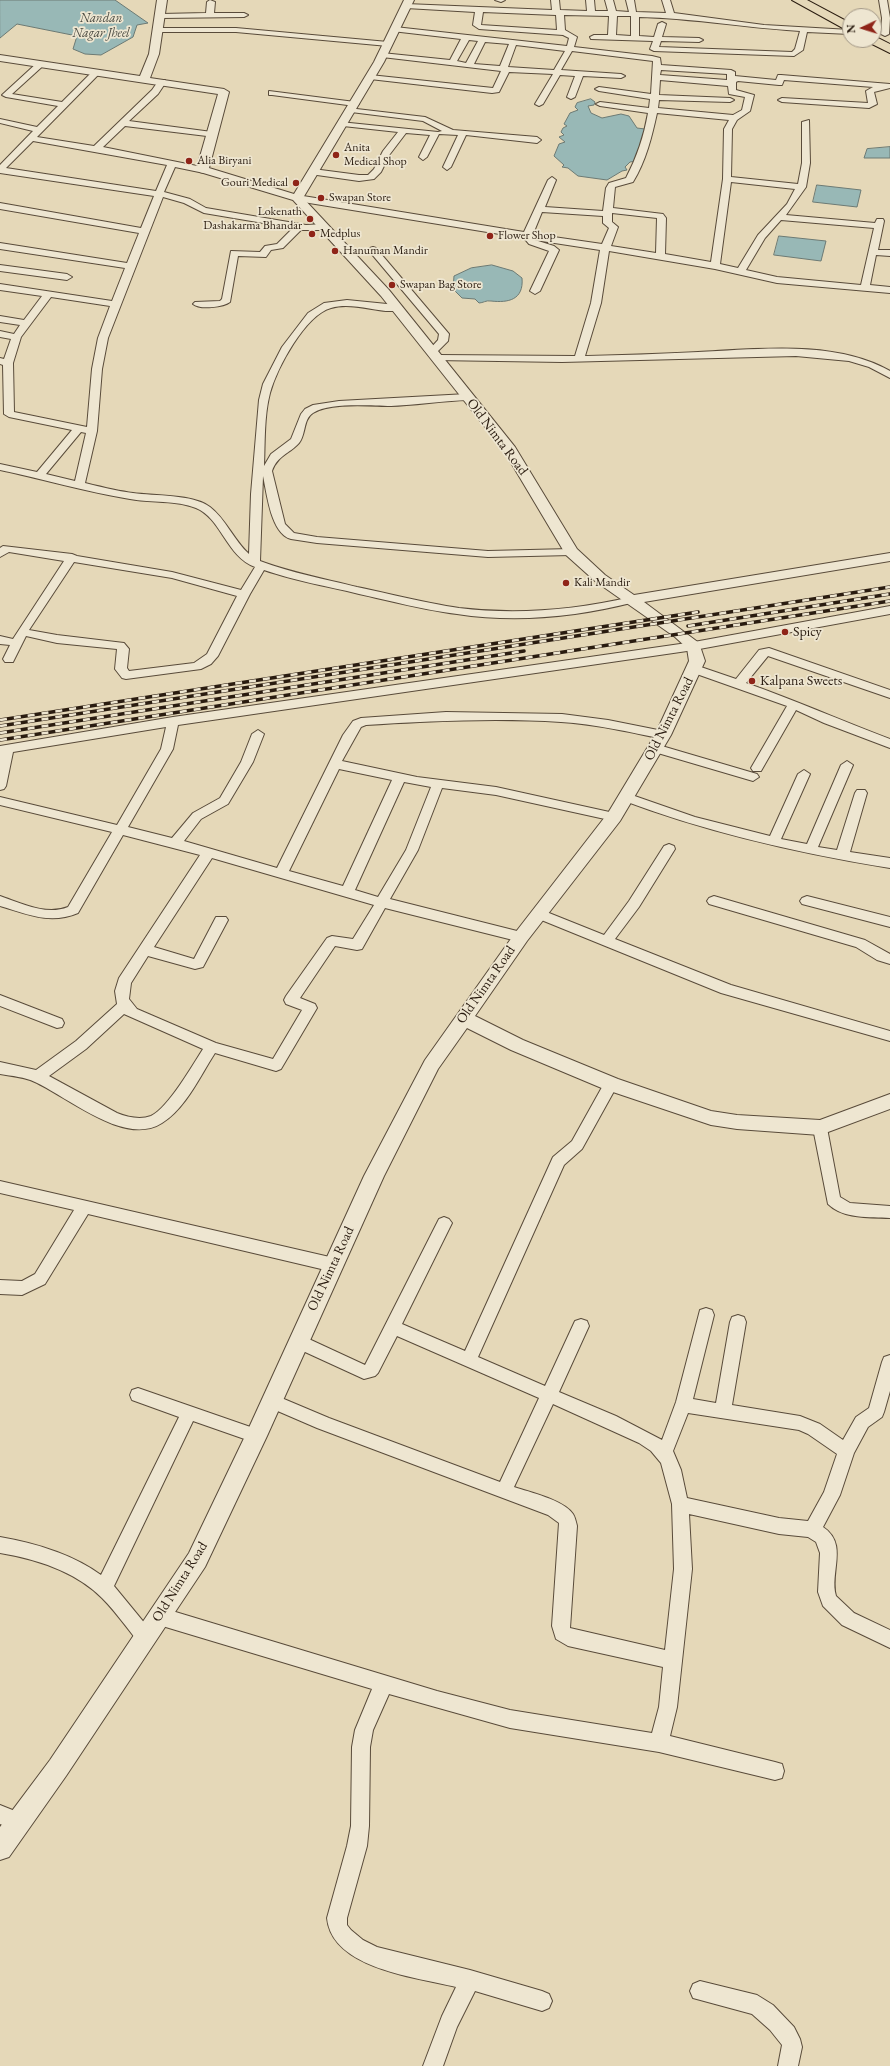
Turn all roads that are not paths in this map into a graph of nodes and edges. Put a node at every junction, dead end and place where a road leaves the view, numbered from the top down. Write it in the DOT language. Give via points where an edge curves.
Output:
graph roads {
  1 [pos="162,0"];
  2 [pos="555,0"];
  3 [pos="590,0"];
  4 [pos="609,0"];
  5 [pos="630,0"];
  6 [pos="666,0"];
  7 [pos="798,0"];
  8 [pos="883,0"];
  9 [pos="211,2"];
  10 [pos="408,3"];
  11 [pos="479,10"];
  12 [pos="558,12"];
  13 [pos="591,13"];
  14 [pos="613,14"];
  15 [pos="210,15"];
  16 [pos="244,15"];
  17 [pos="671,15"];
  18 [pos="161,16"];
  19 [pos="634,17"];
  20 [pos="704,20"];
  21 [pos="842,24"];
  22 [pos="661,27"];
  23 [pos="395,29"];
  24 [pos="158,30"];
  25 [pos="804,30"];
  26 [pos="842,32"];
  27 [pos="563,33"];
  28 [pos="883,36"];
  29 [pos="466,37"];
  30 [pos="483,38"];
  31 [pos="594,38"];
  32 [pos="612,38"];
  33 [pos="635,38"];
  34 [pos="658,39"];
  35 [pos="699,40"];
  36 [pos="514,41"];
  37 [pos="388,44"];
  38 [pos="570,49"];
  39 [pos="654,49"];
  40 [pos="890,49"];
  41 [pos="697,51"];
  42 [pos="382,55"];
  43 [pos="650,57"];
  44 [pos="0,58"];
  45 [pos="453,62"];
  46 [pos="41,64"];
  47 [pos="469,64"];
  48 [pos="657,67"];
  49 [pos="505,69"];
  50 [pos="686,70"];
  51 [pos="97,72"];
  52 [pos="557,72"];
  53 [pos="580,74"];
  54 [pos="621,76"];
  55 [pos="370,77"];
  56 [pos="657,77"];
  57 [pos="682,79"];
  58 [pos="144,80"];
  59 [pos="162,82"];
  60 [pos="887,86"];
  61 [pos="731,89"];
  62 [pos="599,90"];
  63 [pos="694,90"];
  64 [pos="272,93"];
  65 [pos="3,95"];
  66 [pos="571,97"];
  67 [pos="782,100"];
  68 [pos="539,104"];
  69 [pos="600,104"];
  70 [pos="64,105"];
  71 [pos="655,105"];
  72 [pos="353,107"];
  73 [pos="744,112"];
  74 [pos="734,118"];
  75 [pos="0,121"];
  76 [pos="806,122"];
  77 [pos="123,123"];
  78 [pos="343,124"];
  79 [pos="39,130"];
  80 [pos="404,130"];
  81 [pos="451,132"];
  82 [pos="463,132"];
  83 [pos="435,133"];
  84 [pos="212,135"];
  85 [pos="31,138"];
  86 [pos="537,140"];
  87 [pos="96,149"];
  88 [pos="423,157"];
  89 [pos="172,163"];
  90 [pos="448,167"];
  91 [pos="0,170"];
  92 [pos="204,170"];
  93 [pos="313,172"];
  94 [pos="727,179"];
  95 [pos="552,180"];
  96 [pos="802,187"];
  97 [pos="160,194"];
  98 [pos="297,198"];
  99 [pos="0,206"];
  100 [pos="540,209"];
  101 [pos="607,212"];
  102 [pos="779,217"];
  103 [pos="299,227"];
  104 [pos="325,227"];
  105 [pos="145,231"];
  106 [pos="527,236"];
  107 [pos="0,246"];
  108 [pos="605,248"];
  109 [pos="373,250"];
  110 [pos="872,252"];
  111 [pos="890,254"];
  112 [pos="660,256"];
  113 [pos="83,258"];
  114 [pos="130,266"];
  115 [pos="715,266"];
  116 [pos="0,268"];
  117 [pos="740,272"];
  118 [pos="66,277"];
  119 [pos="0,287"];
  120 [pos="865,289"];
  121 [pos="890,290"];
  122 [pos="535,291"];
  123 [pos="52,294"];
  124 [pos="115,304"];
  125 [pos="198,304"];
  126 [pos="397,308"];
  127 [pos="0,319"];
  128 [pos="24,323"];
  129 [pos="0,334"];
  130 [pos="16,337"];
  131 [pos="436,354"];
  132 [pos="579,359"];
  133 [pos="4,362"];
  134 [pos="890,375"];
  135 [pos="467,397"];
  136 [pos="4,414"];
  137 [pos="79,428"];
  138 [pos="92,431"];
  139 [pos="0,467"];
  140 [pos="40,475"];
  141 [pos="79,485"];
  142 [pos="571,552"];
  143 [pos="0,554"];
  144 [pos="72,557"];
  145 [pos="890,557"];
  146 [pos="258,564"];
  147 [pos="244,594"];
  148 [pos="631,600"];
  149 [pos="890,610"];
  150 [pos="19,638"];
  151 [pos="0,640"];
  152 [pos="694,646"];
  153 [pos="9,659"];
  154 [pos="695,669"];
  155 [pos="739,684"];
  156 [pos="890,694"];
  157 [pos="794,704"];
  158 [pos="173,721"];
  159 [pos="258,734"];
  160 [pos="659,742"];
  161 [pos="890,744"];
  162 [pos="3,750"];
  163 [pos="336,764"];
  164 [pos="847,765"];
  165 [pos="804,774"];
  166 [pos="400,778"];
  167 [pos="438,784"];
  168 [pos="0,786"];
  169 [pos="860,793"];
  170 [pos="626,797"];
  171 [pos="0,801"];
  172 [pos="614,816"];
  173 [pos="121,830"];
  174 [pos="774,841"];
  175 [pos="175,843"];
  176 [pos="669,849"];
  177 [pos="811,849"];
  178 [pos="209,852"];
  179 [pos="842,856"];
  180 [pos="889,860"];
  181 [pos="281,873"];
  182 [pos="347,892"];
  183 [pos="0,901"];
  184 [pos="714,901"];
  185 [pos="381,902"];
  186 [pos="807,902"];
  187 [pos="539,914"];
  188 [pos="221,920"];
  189 [pos="890,922"];
  190 [pos="521,937"];
  191 [pos="606,942"];
  192 [pos="145,950"];
  193 [pos="890,959"];
  194 [pos="0,1000"];
  195 [pos="124,1006"];
  196 [pos="463,1018"];
  197 [pos="57,1023"];
  198 [pos="890,1036"];
  199 [pos="212,1047"];
  200 [pos="0,1068"];
  201 [pos="38,1076"];
  202 [pos="611,1084"];
  203 [pos="890,1101"];
  204 [pos="820,1128"];
  205 [pos="0,1187"];
  206 [pos="84,1207"];
  207 [pos="890,1212"];
  208 [pos="444,1223"];
  209 [pos="334,1265"];
  210 [pos="0,1287"];
  211 [pos="706,1316"];
  212 [pos="738,1322"];
  213 [pos="581,1326"];
  214 [pos="393,1327"];
  215 [pos="298,1342"];
  216 [pos="469,1359"];
  217 [pos="890,1362"];
  218 [pos="138,1395"];
  219 [pos="549,1395"];
  220 [pos="272,1400"];
  221 [pos="683,1405"];
  222 [pos="723,1410"];
  223 [pos="185,1422"];
  224 [pos="256,1436"];
  225 [pos="846,1451"];
  226 [pos="664,1452"];
  227 [pos="504,1491"];
  228 [pos="680,1504"];
  229 [pos="812,1530"];
  230 [pos="0,1545"];
  231 [pos="104,1588"];
  232 [pos="159,1616"];
  233 [pos="145,1637"];
  234 [pos="890,1639"];
  235 [pos="674,1661"];
  236 [pos="384,1684"];
  237 [pos="659,1743"];
  238 [pos="775,1771"];
  239 [pos="0,1814"];
  240 [pos="18,1822"];
  241 [pos="0,1848"];
  242 [pos="470,1980"];
  243 [pos="700,1991"];
  244 [pos="542,2001"];
  245 [pos="433,2066"];
  246 [pos="788,2066"];
  1 -- 18 [label="street"];
  2 -- 12 [label="street"];
  3 -- 13 [label="street"];
  4 -- 14 [label="street"];
  5 -- 19 [label="street"];
  6 -- 17 [label="street"];
  7 -- 21 [label="main road"];
  8 -- 28 [label="street" via="886,18"];
  9 -- 15 [label="street"];
  10 -- 11 [label="street"];
  10 -- 23 [label="street"];
  11 -- 12 [label="street"];
  11 -- 27 [label="street" via="476,25 479,27"];
  12 -- 13 [label="street"];
  12 -- 27 [label="street" via="564,21 560,31"];
  13 -- 14 [label="street"];
  14 -- 19 [label="street"];
  14 -- 32 [label="street" via="609,23"];
  15 -- 16 [label="street"];
  15 -- 18 [label="street"];
  17 -- 19 [label="street"];
  17 -- 20 [label="street"];
  18 -- 24 [label="street"];
  19 -- 22 [label="street"];
  19 -- 33 [label="street"];
  20 -- 22 [label="street" via="702,25"];
  20 -- 25 [label="street"];
  22 -- 34 [label="street"];
  22 -- 35 [label="street" via="700,32"];
  23 -- 29 [label="street"];
  23 -- 37 [label="street"];
  24 -- 37 [label="street" via="236,30"];
  24 -- 58 [label="street" via="154,54"];
  25 -- 26 [label="street"];
  25 -- 41 [label="street" via="799,50 794,54"];
  27 -- 38 [label="street" via="573,37"];
  28 -- 40 [label="main road"];
  29 -- 30 [label="street"];
  29 -- 45 [label="street"];
  30 -- 36 [label="street"];
  30 -- 47 [label="street"];
  31 -- 32 [label="street"];
  32 -- 33 [label="street"];
  33 -- 34 [label="street"];
  34 -- 35 [label="street"];
  34 -- 39 [label="street"];
  35 -- 41 [label="street"];
  36 -- 38 [label="street"];
  36 -- 49 [label="street"];
  37 -- 42 [label="street"];
  38 -- 43 [label="street"];
  38 -- 52 [label="street"];
  39 -- 41 [label="street"];
  39 -- 43 [label="street"];
  42 -- 45 [label="street"];
  42 -- 55 [label="street"];
  43 -- 48 [label="street" via="657,60"];
  44 -- 46 [label="street"];
  45 -- 47 [label="street"];
  46 -- 51 [label="street"];
  46 -- 65 [label="street"];
  47 -- 49 [label="street"];
  48 -- 50 [label="street"];
  48 -- 56 [label="street"];
  49 -- 52 [label="street"];
  49 -- 55 [label="street" via="496,90 492,91"];
  50 -- 57 [label="street"];
  50 -- 61 [label="street" via="731,72"];
  51 -- 58 [label="street"];
  51 -- 70 [label="street"];
  52 -- 53 [label="street"];
  52 -- 68 [label="street"];
  53 -- 54 [label="street" via="599,72"];
  53 -- 66 [label="street"];
  55 -- 72 [label="street"];
  56 -- 57 [label="street"];
  56 -- 71 [label="street" via="660,87"];
  57 -- 61 [label="street"];
  58 -- 59 [label="street"];
  59 -- 77 [label="street"];
  59 -- 84 [label="street" via="224,92"];
  60 -- 61 [label="street" via="781,77 779,82 737,78"];
  60 -- 67 [label="street" via="870,91 873,104 869,106"];
  61 -- 63 [label="street"];
  61 -- 71 [label="street"];
  61 -- 73 [label="street" via="749,94"];
  62 -- 71 [label="street"];
  64 -- 72 [label="street"];
  65 -- 70 [label="street"];
  69 -- 71 [label="street"];
  70 -- 79 [label="street"];
  71 -- 73 [label="street"];
  71 -- 74 [label="street"];
  71 -- 101 [label="street" via="643,154 630,180 611,187"];
  72 -- 78 [label="street"];
  72 -- 81 [label="street" via="425,119"];
  73 -- 74 [label="street"];
  74 -- 94 [label="street" via="728,135"];
  75 -- 79 [label="street"];
  76 -- 96 [label="street" via="806,171"];
  77 -- 84 [label="street"];
  77 -- 87 [label="street"];
  78 -- 80 [label="street"];
  78 -- 93 [label="street"];
  79 -- 85 [label="street"];
  80 -- 83 [label="street"];
  80 -- 93 [label="street" via="371,177 359,178"];
  81 -- 82 [label="street"];
  81 -- 83 [label="street"];
  82 -- 86 [label="street"];
  82 -- 90 [label="street"];
  83 -- 88 [label="street"];
  84 -- 92 [label="street"];
  85 -- 87 [label="street"];
  85 -- 91 [label="street"];
  87 -- 89 [label="street"];
  89 -- 92 [label="street"];
  89 -- 97 [label="street"];
  91 -- 97 [label="street"];
  92 -- 98 [label="street"];
  93 -- 98 [label="street"];
  94 -- 96 [label="street"];
  94 -- 115 [label="street"];
  95 -- 100 [label="street"];
  96 -- 102 [label="street" via="797,198"];
  97 -- 103 [label="street" via="187,201 204,210"];
  97 -- 105 [label="street"];
  98 -- 104 [label="street, Old Nimta Road"];
  98 -- 106 [label="street"];
  99 -- 105 [label="street"];
  100 -- 101 [label="street"];
  100 -- 106 [label="street"];
  101 -- 108 [label="street" via="608,224 614,227"];
  101 -- 112 [label="street" via="662,217"];
  102 -- 110 [label="street" via="879,224"];
  102 -- 117 [label="street" via="761,237"];
  103 -- 104 [label="street"];
  103 -- 125 [label="street" via="280,246 268,248 263,255 234,253 225,302"];
  104 -- 126 [label="street, Old Nimta Road"];
  105 -- 114 [label="street"];
  106 -- 108 [label="street"];
  106 -- 122 [label="street" via="533,244 554,250"];
  107 -- 113 [label="street"];
  108 -- 112 [label="street"];
  108 -- 132 [label="street" via="596,303"];
  109 -- 131 [label="street" via="444,334"];
  110 -- 111 [label="street"];
  110 -- 120 [label="street"];
  112 -- 115 [label="street"];
  113 -- 114 [label="street"];
  113 -- 118 [label="street"];
  114 -- 124 [label="street"];
  115 -- 117 [label="street"];
  116 -- 118 [label="street"];
  117 -- 120 [label="street" via="791,282"];
  118 -- 123 [label="street"];
  119 -- 123 [label="street"];
  120 -- 121 [label="street"];
  123 -- 124 [label="street"];
  123 -- 128 [label="street"];
  124 -- 138 [label="street" via="100,356"];
  126 -- 131 [label="street, Old Nimta Road"];
  126 -- 146 [label="street" via="349,304 320,309 299,329 272,374 265,392 254,530"];
  127 -- 128 [label="street"];
  128 -- 130 [label="street"];
  129 -- 130 [label="street"];
  130 -- 133 [label="street"];
  131 -- 132 [label="street"];
  131 -- 135 [label="street, Old Nimta Road"];
  132 -- 134 [label="street" via="774,352 812,354 858,361"];
  133 -- 136 [label="street"];
  135 -- 142 [label="street, Old Nimta Road" via="510,450"];
  135 -- 142 [label="street" via="337,404 310,410 294,442 281,450 269,463 267,471 280,525 292,536 317,540 488,554"];
  136 -- 137 [label="street"];
  137 -- 138 [label="street"];
  137 -- 140 [label="street"];
  138 -- 141 [label="street"];
  139 -- 140 [label="street"];
  140 -- 141 [label="street"];
  141 -- 146 [label="street" via="143,498 202,506 236,548"];
  142 -- 148 [label="street, Old Nimta Road" via="594,574"];
  143 -- 144 [label="street" via="7,548"];
  144 -- 147 [label="street" via="172,574"];
  144 -- 150 [label="street"];
  145 -- 148 [label="street"];
  146 -- 147 [label="street"];
  146 -- 148 [label="street" via="313,580 458,611 489,614 577,611 612,606"];
  147 -- 150 [label="street" via="212,656 197,666 126,675 121,669 123,649 120,646 57,639"];
  148 -- 152 [label="street, Old Nimta Road"];
  149 -- 152 [label="street"];
  150 -- 151 [label="street"];
  150 -- 153 [label="street"];
  152 -- 154 [label="street, Old Nimta Road" via="697,661"];
  152 -- 158 [label="street"];
  154 -- 155 [label="street"];
  154 -- 160 [label="street, Old Nimta Road"];
  155 -- 156 [label="street" via="763,653 769,652"];
  155 -- 157 [label="street"];
  157 -- 160 [label="street" via="755,772"];
  157 -- 161 [label="street"];
  158 -- 162 [label="street"];
  158 -- 173 [label="street" via="167,749"];
  159 -- 175 [label="street" via="243,770 224,801 197,816"];
  160 -- 163 [label="street" via="608,724 562,718 446,716 365,721 352,729"];
  160 -- 170 [label="street, Old Nimta Road"];
  162 -- 168 [label="street"];
  163 -- 166 [label="street"];
  163 -- 181 [label="street"];
  164 -- 177 [label="street"];
  165 -- 174 [label="street"];
  166 -- 167 [label="street"];
  166 -- 182 [label="street"];
  167 -- 172 [label="street" via="496,791"];
  167 -- 185 [label="street" via="412,850"];
  169 -- 179 [label="street"];
  170 -- 172 [label="street, Old Nimta Road"];
  170 -- 174 [label="street" via="691,820"];
  171 -- 173 [label="street"];
  172 -- 187 [label="street, Old Nimta Road"];
  173 -- 175 [label="street"];
  173 -- 183 [label="street" via="73,910 65,914 49,915"];
  174 -- 177 [label="street"];
  175 -- 178 [label="street"];
  176 -- 191 [label="street"];
  177 -- 179 [label="street"];
  178 -- 181 [label="street"];
  178 -- 192 [label="street"];
  179 -- 180 [label="street"];
  181 -- 182 [label="street"];
  182 -- 185 [label="street"];
  184 -- 193 [label="street" via="860,943 881,957"];
  185 -- 190 [label="street"];
  185 -- 199 [label="street" via="357,945 332,941 291,1000 310,1008 276,1065"];
  186 -- 189 [label="street"];
  187 -- 190 [label="street, Old Nimta Road"];
  187 -- 191 [label="street"];
  188 -- 192 [label="street" via="198,963"];
  190 -- 196 [label="street, Old Nimta Road"];
  191 -- 198 [label="street" via="742,995"];
  192 -- 195 [label="street" via="124,982 120,994"];
  194 -- 197 [label="street"];
  195 -- 199 [label="street" via="132,1014"];
  195 -- 201 [label="street" via="81,1045"];
  196 -- 202 [label="street" via="516,1045"];
  196 -- 209 [label="street, Old Nimta Road" via="431,1065 374,1176"];
  199 -- 201 [label="street" via="172,1105 156,1120 146,1123 113,1119"];
  200 -- 201 [label="street"];
  202 -- 204 [label="street" via="711,1118"];
  202 -- 216 [label="street" via="577,1145 558,1160"];
  203 -- 204 [label="street"];
  204 -- 207 [label="street" via="835,1204 845,1208"];
  205 -- 206 [label="street"];
  206 -- 209 [label="street"];
  206 -- 210 [label="street" via="40,1279 31,1286 19,1289"];
  208 -- 214 [label="street"];
  209 -- 215 [label="street, Old Nimta Road"];
  211 -- 221 [label="street"];
  212 -- 222 [label="street"];
  213 -- 219 [label="street"];
  214 -- 215 [label="street" via="372,1368 364,1372"];
  214 -- 216 [label="street"];
  215 -- 220 [label="street, Old Nimta Road"];
  216 -- 219 [label="street"];
  217 -- 225 [label="street" via="876,1412 862,1422"];
  218 -- 224 [label="street"];
  219 -- 226 [label="street" via="636,1434"];
  219 -- 227 [label="street"];
  220 -- 224 [label="street, Old Nimta Road"];
  220 -- 227 [label="street"];
  221 -- 222 [label="street"];
  221 -- 226 [label="street" via="675,1431"];
  222 -- 225 [label="street" via="800,1423"];
  223 -- 231 [label="street"];
  224 -- 232 [label="street, Old Nimta Road" via="197,1560"];
  225 -- 229 [label="street" via="832,1495"];
  226 -- 228 [label="street"];
  227 -- 235 [label="street" via="554,1509 566,1518 568,1526 562,1633 568,1637"];
  228 -- 229 [label="street" via="781,1526"];
  228 -- 235 [label="street" via="683,1569"];
  229 -- 234 [label="street" via="823,1539 830,1557 826,1589 828,1598 835,1608 866,1628"];
  230 -- 231 [label="street" via="41,1554 69,1566"];
  231 -- 233 [label="street"];
  232 -- 233 [label="street, Old Nimta Road"];
  232 -- 236 [label="street"];
  233 -- 240 [label="street, Old Nimta Road" via="58,1768"];
  235 -- 237 [label="street" via="668,1707"];
  236 -- 237 [label="street" via="510,1719"];
  236 -- 242 [label="street" via="364,1730 361,1747 360,1826 337,1926 346,1938 365,1953"];
  237 -- 238 [label="street"];
  239 -- 240 [label="street"];
  240 -- 241 [label="street, Old Nimta Road"];
  242 -- 244 [label="street"];
  242 -- 245 [label="street" via="449,2023"];
  243 -- 246 [label="street" via="763,2009 791,2041"];
}
